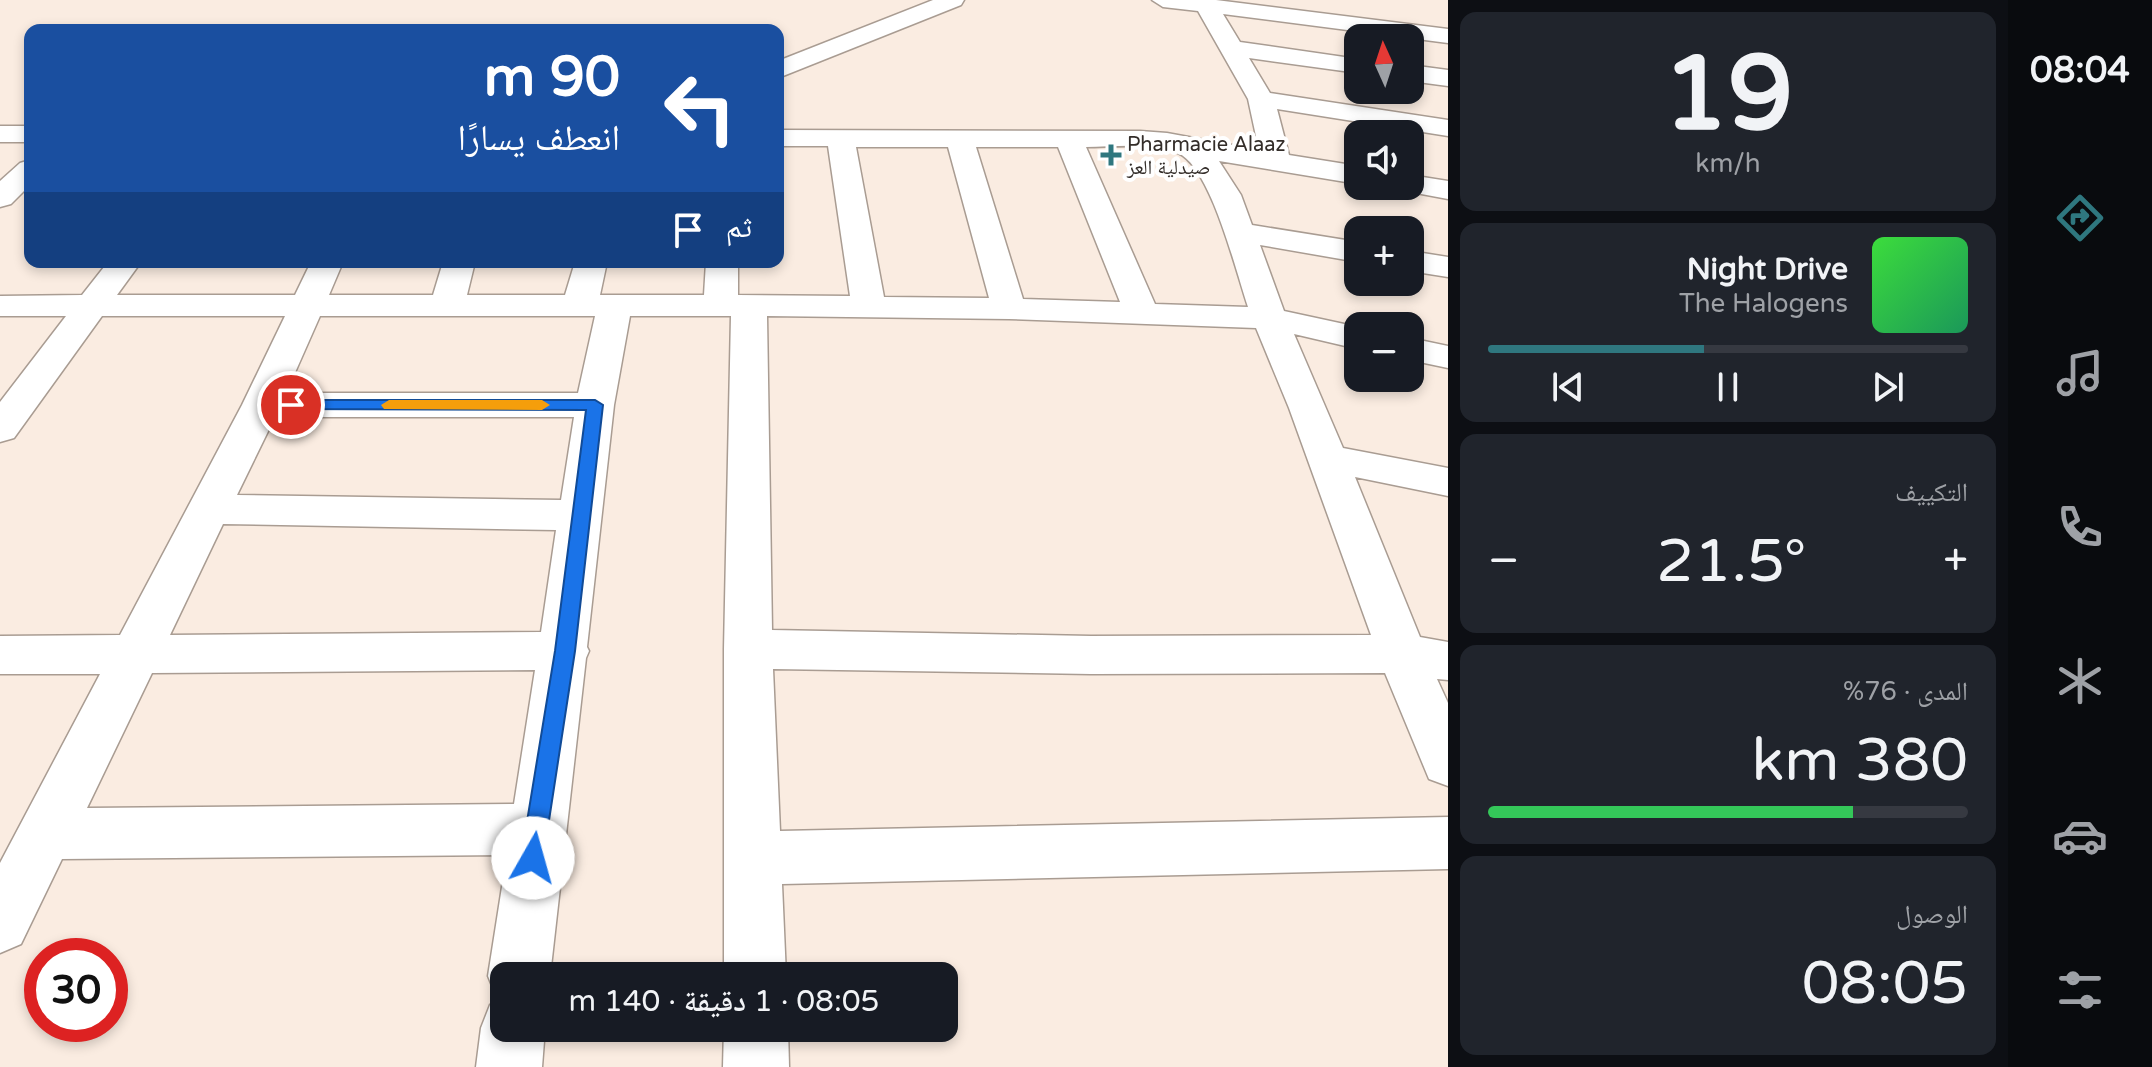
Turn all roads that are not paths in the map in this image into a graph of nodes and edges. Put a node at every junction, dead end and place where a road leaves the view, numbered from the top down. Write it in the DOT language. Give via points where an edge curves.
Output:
graph roads {
  1 [pos="897,0"];
  2 [pos="953,0"];
  3 [pos="1163,0"];
  4 [pos="1273,0"];
  5 [pos="1206,5"];
  6 [pos="1384,21"];
  7 [pos="1448,22"];
  8 [pos="1448,36"];
  9 [pos="784,44"];
  10 [pos="784,48"];
  11 [pos="1231,48"];
  12 [pos="809,57"];
  13 [pos="1344,64"];
  14 [pos="784,67"];
  15 [pos="1424,75"];
  16 [pos="1448,78"];
  17 [pos="1261,99"];
  18 [pos="1448,128"];
  19 [pos="0,134"];
  20 [pos="24,134"];
  21 [pos="784,138"];
  22 [pos="841,138"];
  23 [pos="960,140"];
  24 [pos="1069,140"];
  25 [pos="1191,148"];
  26 [pos="1276,162"];
  27 [pos="1344,173"];
  28 [pos="24,175"];
  29 [pos="1424,186"];
  30 [pos="1448,190"];
  31 [pos="0,198"];
  32 [pos="1240,232"];
  33 [pos="1344,250"];
  34 [pos="1424,263"];
  35 [pos="1448,267"];
  36 [pos="121,268"];
  37 [pos="324,268"];
  38 [pos="457,268"];
  39 [pos="592,268"];
  40 [pos="724,268"];
  41 [pos="309,305"];
  42 [pos="447,305"];
  43 [pos="0,306"];
  44 [pos="597,306"];
  45 [pos="735,306"];
  46 [pos="94,307"];
  47 [pos="869,307"];
  48 [pos="1009,309"];
  49 [pos="1142,313"];
  50 [pos="1269,318"];
  51 [pos="1344,335"];
  52 [pos="1424,352"];
  53 [pos="1448,357"];
  54 [pos="261,405"];
  55 [pos="595,405"];
  56 [pos="0,429"];
  57 [pos="1328,458"];
  58 [pos="1448,482"];
  59 [pos="208,509"];
  60 [pos="582,515"];
  61 [pos="748,649"];
  62 [pos="565,651"];
  63 [pos="135,654"];
  64 [pos="0,655"];
  65 [pos="1425,658"];
  66 [pos="1448,763"];
  67 [pos="537,829"];
  68 [pos="46,834"];
  69 [pos="1448,843"];
  70 [pos="754,858"];
  71 [pos="0,924"];
  72 [pos="521,962"];
  73 [pos="755,962"];
  74 [pos="512,1042"];
  75 [pos="756,1042"];
  76 [pos="509,1067"];
  77 [pos="756,1067"];
  1 -- 9 [label="street"];
  2 -- 12 [label="street"];
  3 -- 5 [label="street"];
  4 -- 6 [label="street"];
  5 -- 6 [label="street"];
  5 -- 11 [label="street"];
  6 -- 7 [label="street"];
  6 -- 8 [label="street"];
  10 -- 12 [label="street"];
  11 -- 13 [label="street"];
  11 -- 17 [label="street"];
  12 -- 14 [label="street"];
  15 -- 16 [label="street"];
  17 -- 18 [label="street"];
  17 -- 26 [label="street"];
  19 -- 20 [label="street"];
  21 -- 22 [label="street"];
  22 -- 23 [label="street"];
  22 -- 47 [label="street"];
  23 -- 24 [label="street"];
  23 -- 48 [label="street"];
  24 -- 25 [label="street" via="1157,140"];
  24 -- 49 [label="street"];
  25 -- 26 [label="street"];
  25 -- 32 [label="street" via="1219,182"];
  26 -- 27 [label="street"];
  28 -- 31 [label="street"];
  29 -- 30 [label="street"];
  32 -- 33 [label="street"];
  32 -- 50 [label="street"];
  34 -- 35 [label="street"];
  36 -- 46 [label="street"];
  37 -- 41 [label="street"];
  38 -- 42 [label="street"];
  39 -- 44 [label="street"];
  40 -- 45 [label="street"];
  41 -- 42 [label="street"];
  41 -- 46 [label="street"];
  41 -- 54 [label="street"];
  42 -- 44 [label="street"];
  43 -- 46 [label="street"];
  44 -- 45 [label="street"];
  44 -- 55 [label="street"];
  45 -- 47 [label="street"];
  45 -- 61 [label="street"];
  46 -- 56 [label="street"];
  47 -- 48 [label="street"];
  48 -- 49 [label="street"];
  49 -- 50 [label="street"];
  50 -- 51 [label="street"];
  50 -- 57 [label="street"];
  52 -- 53 [label="street"];
  54 -- 55 [label="street"];
  54 -- 59 [label="street"];
  55 -- 60 [label="street"];
  57 -- 58 [label="street"];
  57 -- 65 [label="street"];
  59 -- 60 [label="street"];
  59 -- 63 [label="street"];
  60 -- 62 [label="street"];
  61 -- 65 [label="street"];
  61 -- 70 [label="street"];
  62 -- 63 [label="street"];
  62 -- 67 [label="street"];
  63 -- 64 [label="street"];
  63 -- 68 [label="street"];
  65 -- 66 [label="street"];
  67 -- 68 [label="street"];
  67 -- 72 [label="street"];
  68 -- 71 [label="street"];
  69 -- 70 [label="street"];
  70 -- 73 [label="street"];
  74 -- 76 [label="street"];
  75 -- 77 [label="street"];
}
